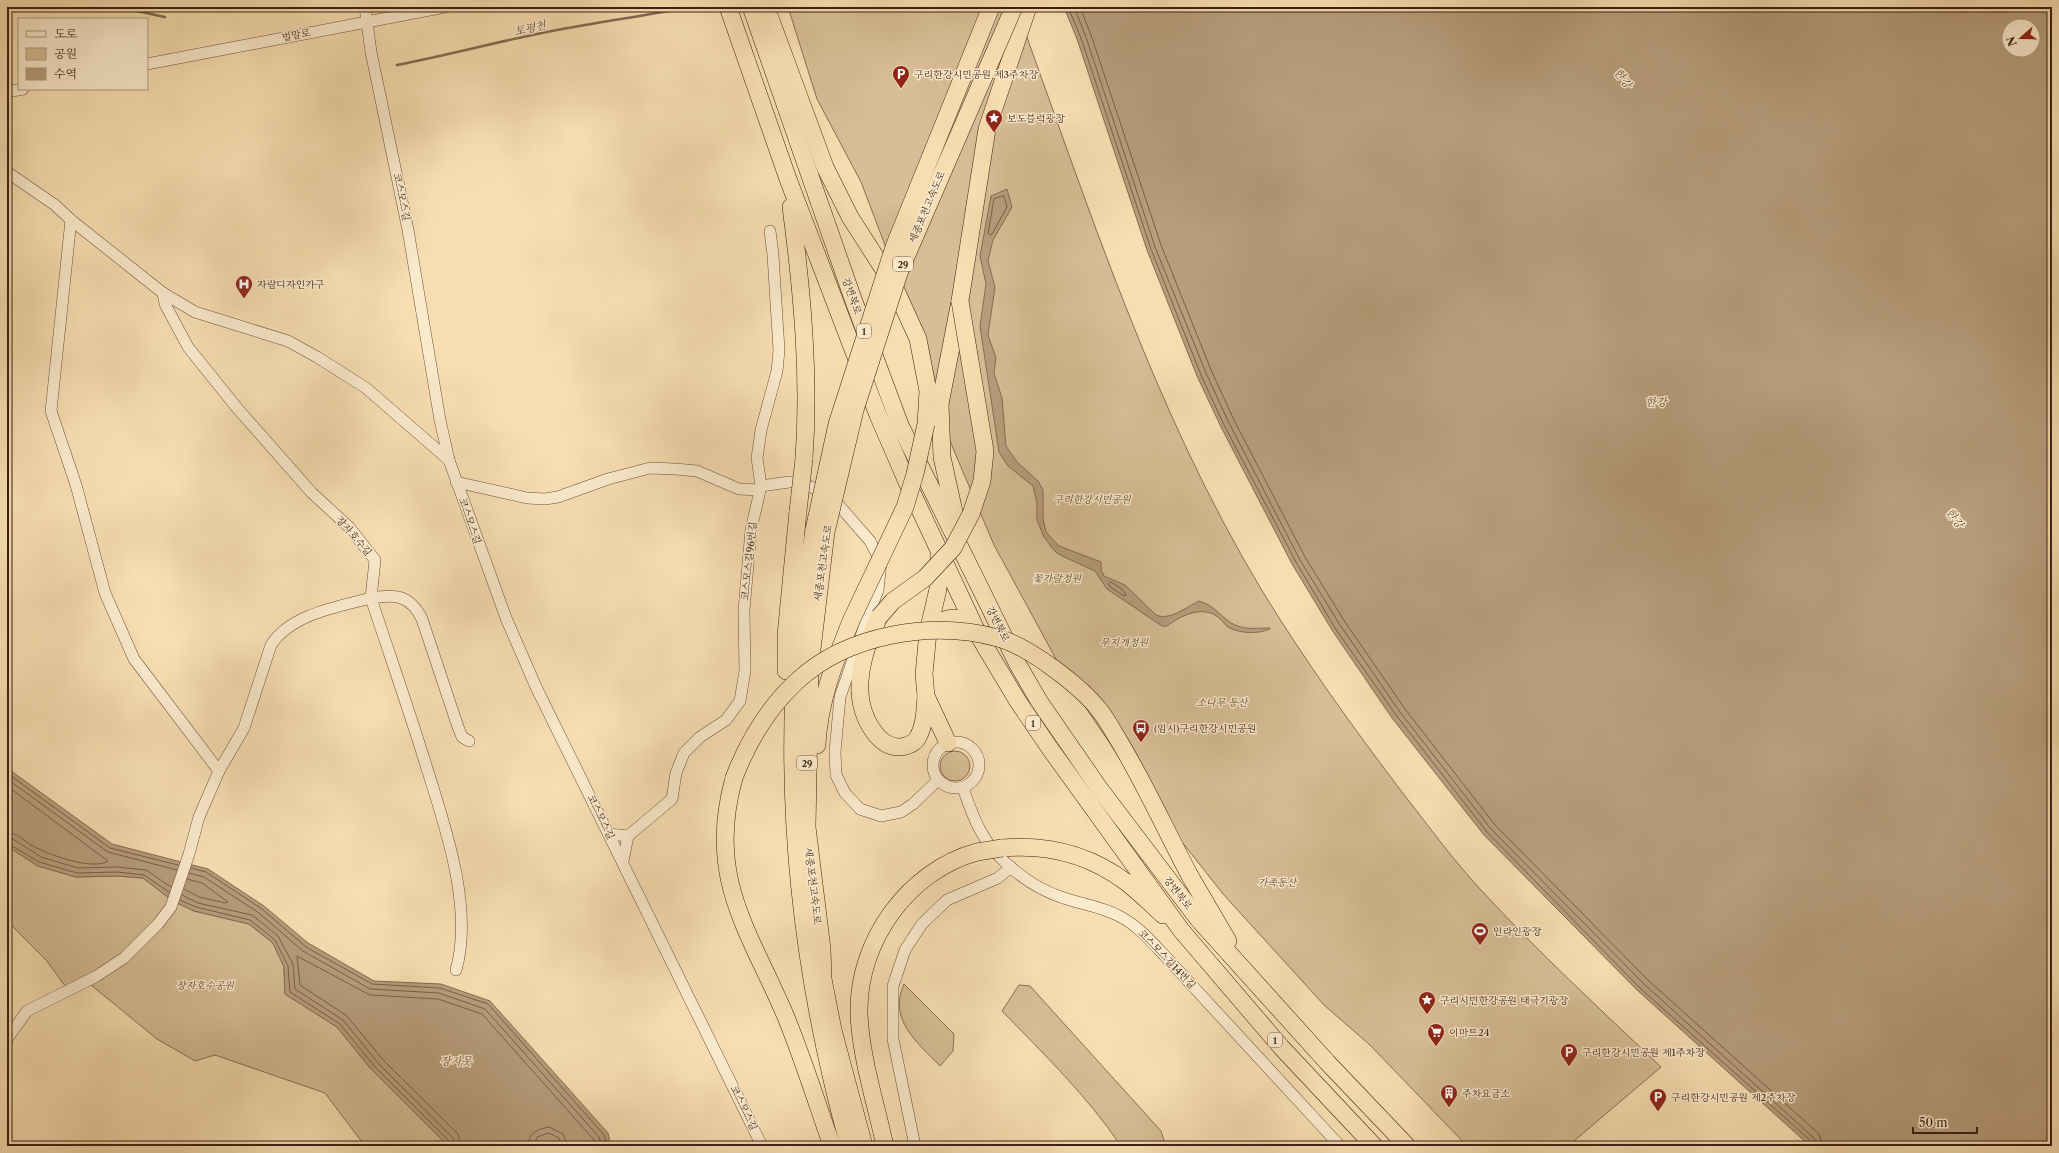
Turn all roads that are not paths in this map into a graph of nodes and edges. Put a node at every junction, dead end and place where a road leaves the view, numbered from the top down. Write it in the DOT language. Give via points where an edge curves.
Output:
graph roads {
  1 [pos="365,7"];
  2 [pos="445,7"];
  3 [pos="751,7"];
  4 [pos="766,7"];
  5 [pos="991,7"];
  6 [pos="1014,7"];
  7 [pos="1028,7"];
  8 [pos="728,9"];
  9 [pos="368,21"];
  10 [pos="148,64"];
  11 [pos="18,90"];
  12 [pos="7,92"];
  13 [pos="7,172"];
  14 [pos="788,179"];
  15 [pos="71,220"];
  16 [pos="770,231"];
  17 [pos="163,293"];
  18 [pos="960,301"];
  19 [pos="448,460"];
  20 [pos="456,482"];
  21 [pos="761,486"];
  22 [pos="820,531"];
  23 [pos="939,551"];
  24 [pos="965,559"];
  25 [pos="370,598"];
  26 [pos="928,632"];
  27 [pos="980,638"];
  28 [pos="926,696"];
  29 [pos="469,741"];
  30 [pos="948,743"];
  31 [pos="219,771"];
  32 [pos="938,780"];
  33 [pos="963,788"];
  34 [pos="609,834"];
  35 [pos="628,836"];
  36 [pos="623,861"];
  37 [pos="1010,867"];
  38 [pos="1181,930"];
  39 [pos="804,936"];
  40 [pos="822,949"];
  41 [pos="456,970"];
  42 [pos="1245,971"];
  43 [pos="7,1039"];
  44 [pos="762,1146"];
  45 [pos="832,1146"];
  46 [pos="849,1146"];
  47 [pos="864,1146"];
  48 [pos="885,1146"];
  49 [pos="915,1146"];
  50 [pos="1340,1146"];
  51 [pos="1374,1146"];
  52 [pos="1407,1146"];
  1 -- 9 [label="street, 코스모스길"];
  2 -- 9 [label="street, 벌말로"];
  3 -- 24 [label="highway, 강변북로 / 1" via="880,374 912,451"];
  4 -- 40 [label="highway, bridge" via="825,167 850,217 893,284 918,339 928,391 926,424 905,507 851,621 826,687 818,731 814,777"];
  5 -- 22 [label="highway, 세종포천고속도로 / 29, bridge" via="894,247 837,424"];
  6 -- 22 [label="highway, 세종포천고속도로 / 29, bridge" via="899,273"];
  7 -- 18 [label="highway" via="987,130"];
  8 -- 14 [label="highway, 강변북로 / 1"];
  9 -- 10 [label="street, 벌말로"];
  9 -- 19 [label="street, 코스모스길" via="371,52 408,230"];
  11 -- 12 [label="street"];
  13 -- 15 [label="street" via="55,205"];
  14 -- 23 [label="highway, 강변북로 / 1" via="878,415"];
  14 -- 39 [label="highway, bridge" via="805,329 807,377 804,459 786,636 788,845"];
  15 -- 17 [label="street"];
  15 -- 31 [label="street" via="50,411 76,485 105,593 134,659"];
  16 -- 21 [label="street, 코스모스길96번길" via="779,350 777,372 761,430 758,458"];
  17 -- 19 [label="street" via="195,312 288,341 317,357 366,388"];
  17 -- 25 [label="street, 장자호수길" via="165,304 188,347 237,408 312,493 349,527 375,560"];
  18 -- 24 [label="highway" via="940,404 942,457"];
  18 -- 28 [label="highway, bridge" via="985,451 982,480 971,514 953,548 925,578 893,601 879,617 867,642 861,683 861,701 865,716 873,731 891,746 900,747 918,738"];
  19 -- 20 [label="street, 코스모스길"];
  20 -- 21 [label="street, 코스모스길" via="527,498 544,499 558,497 608,479 650,468 697,471 739,489 758,490"];
  20 -- 34 [label="street, 코스모스길" via="530,673"];
  21 -- 32 [label="street" via="798,482 830,495 870,541 881,562 878,590 840,697 835,752 836,775 845,793 860,809 882,816 901,812"];
  21 -- 35 [label="street, 코스모스길96번길" via="751,530 744,610 744,671 740,701 726,720 700,737 684,753 676,773 672,799"];
  22 -- 39 [label="highway, 세종포천고속도로 / 29" via="799,637 794,688 794,806"];
  22 -- 40 [label="highway, 세종포천고속도로 / 29" via="810,666 807,827"];
  23 -- 26 [label="highway" via="938,589"];
  23 -- 27 [label="highway, 강변북로 / 1"];
  24 -- 42 [label="highway, 강변북로 / 1" via="1039,701 1176,890"];
  25 -- 29 [label="street" via="393,596 409,600 416,606 458,727 462,737"];
  25 -- 31 [label="street" via="304,618 277,635 271,645 244,728"];
  25 -- 41 [label="street" via="444,822 460,899 461,953"];
  26 -- 27 [label="highway" via="939,621 948,618 961,619"];
  26 -- 28 [label="highway" via="924,674"];
  27 -- 38 [label="highway, 강변북로 / 1" via="1051,750"];
  28 -- 30 [label="highway"];
  30 -- 32 [label="street" via="939,749 933,759 933,770"];
  30 -- 33 [label="street" via="961,743 973,749 976,755 979,768 977,775"];
  31 -- 43 [label="street" via="199,817 172,904 158,924 124,958 95,977 27,1011"];
  32 -- 33 [label="street" via="949,788"];
  33 -- 37 [label="street, 코스모스길14번길" via="980,832"];
  34 -- 35 [label="street"];
  34 -- 36 [label="street, 코스모스길"];
  35 -- 36 [label="street"];
  36 -- 44 [label="street, 코스모스길"];
  37 -- 49 [label="street" via="998,878 947,900 922,924 905,950 893,986 893,1039"];
  37 -- 50 [label="street, 코스모스길14번길" via="1042,889 1061,898 1091,904 1119,915 1134,926 1165,956"];
  38 -- 48 [label="highway, bridge" via="1128,883 1097,864 1053,850 1026,846 977,852 940,868 925,878 903,898 878,933 866,963 860,995 860,1025"];
  38 -- 51 [label="highway, 강변북로 / 1" via="1281,1047"];
  39 -- 46 [label="highway, 세종포천고속도로 / 29" via="818,1023"];
  40 -- 47 [label="highway, 세종포천고속도로 / 29" via="823,979 833,1030"];
  42 -- 45 [label="highway, bridge" via="1190,876 1131,761 1100,710 1060,672 999,638 940,630 879,637 835,656 798,680 772,708 752,737 734,778 728,800 725,828 731,891 746,933 793,1036"];
  42 -- 52 [label="highway, 강변북로 / 1" via="1326,1062"];
}
